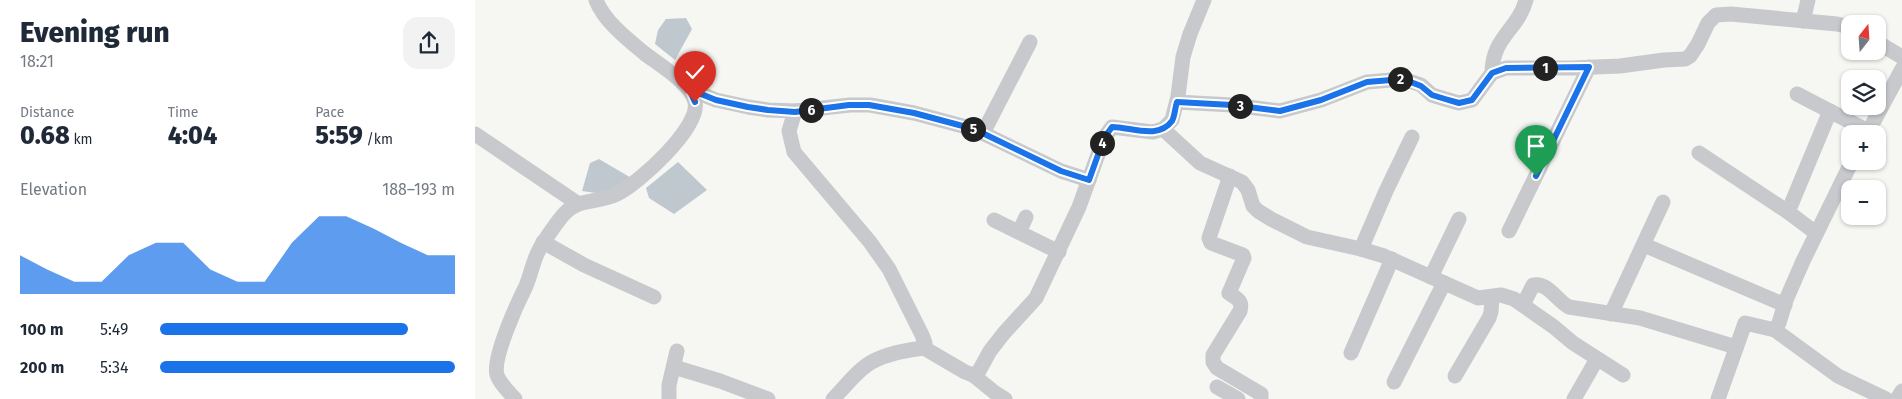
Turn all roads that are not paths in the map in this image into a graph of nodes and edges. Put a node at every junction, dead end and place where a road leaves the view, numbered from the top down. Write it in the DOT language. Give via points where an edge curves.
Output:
graph roads {
  1 [pos="596,0"];
  2 [pos="1204,0"];
  3 [pos="1526,0"];
  4 [pos="1808,0"];
  5 [pos="1803,21"];
  6 [pos="1841,25"];
  7 [pos="1030,42"];
  8 [pos="1886,47"];
  9 [pos="1902,57"];
  10 [pos="1589,67"];
  11 [pos="1902,68"];
  12 [pos="1492,73"];
  13 [pos="691,93"];
  14 [pos="1797,94"];
  15 [pos="1177,102"];
  16 [pos="1830,111"];
  17 [pos="795,112"];
  18 [pos="1854,125"];
  19 [pos="1872,125"];
  20 [pos="1163,129"];
  21 [pos="983,133"];
  22 [pos="475,134"];
  23 [pos="1412,137"];
  24 [pos="1699,153"];
  25 [pos="1847,170"];
  26 [pos="1230,176"];
  27 [pos="1089,180"];
  28 [pos="1663,202"];
  29 [pos="577,203"];
  30 [pos="1788,212"];
  31 [pos="1026,217"];
  32 [pos="1459,219"];
  33 [pos="994,220"];
  34 [pos="1509,231"];
  35 [pos="1019,232"];
  36 [pos="1816,232"];
  37 [pos="543,242"];
  38 [pos="1644,245"];
  39 [pos="1361,249"];
  40 [pos="1059,252"];
  41 [pos="1392,259"];
  42 [pos="1438,280"];
  43 [pos="654,297"];
  44 [pos="1492,297"];
  45 [pos="1523,305"];
  46 [pos="1785,305"];
  47 [pos="1611,314"];
  48 [pos="1775,330"];
  49 [pos="1736,347"];
  50 [pos="924,348"];
  51 [pos="677,351"];
  52 [pos="1351,353"];
  53 [pos="1597,358"];
  54 [pos="673,368"];
  55 [pos="973,374"];
  56 [pos="1623,375"];
  57 [pos="1455,376"];
  58 [pos="1394,382"];
  59 [pos="1217,386"];
  60 [pos="1902,391"];
  61 [pos="515,399"];
  62 [pos="669,399"];
  63 [pos="768,399"];
  64 [pos="833,399"];
  65 [pos="1005,399"];
  66 [pos="1238,399"];
  67 [pos="1261,399"];
  68 [pos="1574,399"];
  69 [pos="1718,399"];
  70 [pos="1886,399"];
  71 [pos="1897,399"];
  1 -- 13 [label="street" via="601,11 626,36"];
  2 -- 15 [label="street" via="1189,34"];
  3 -- 12 [label="street" via="1519,18 1494,52"];
  4 -- 5 [label="street"];
  5 -- 6 [label="street"];
  5 -- 10 [label="street" via="1731,14 1716,16 1707,23 1698,44 1685,59"];
  7 -- 21 [label="street"];
  8 -- 9 [label="street"];
  10 -- 12 [label="street" via="1506,68"];
  10 -- 34 [label="street"];
  11 -- 19 [label="street"];
  12 -- 15 [label="street" via="1472,100 1459,103 1432,95 1421,86 1403,79 1367,82 1321,100 1280,111"];
  13 -- 17 [label="street" via="748,107"];
  13 -- 29 [label="street" via="695,102 693,116 678,140 648,171 617,195"];
  14 -- 16 [label="street"];
  15 -- 20 [label="street" via="1173,120"];
  16 -- 18 [label="street"];
  16 -- 30 [label="street"];
  17 -- 21 [label="street" via="869,105 914,113"];
  17 -- 50 [label="street" via="789,131 794,152 889,268 922,335"];
  20 -- 26 [label="street" via="1200,163"];
  20 -- 27 [label="street" via="1153,132 1112,127 1104,138"];
  21 -- 27 [label="street" via="1061,171"];
  22 -- 29 [label="street"];
  23 -- 39 [label="street"];
  24 -- 30 [label="street"];
  25 -- 36 [label="street"];
  26 -- 39 [label="street" via="1242,182 1258,212 1307,237"];
  26 -- 67 [label="street" via="1209,238 1211,243 1243,255 1229,293 1242,304 1213,356 1213,362 1217,368 1261,394"];
  27 -- 40 [label="street"];
  28 -- 38 [label="street"];
  29 -- 37 [label="street" via="564,213"];
  30 -- 36 [label="street"];
  31 -- 35 [label="street"];
  32 -- 42 [label="street"];
  33 -- 35 [label="street"];
  35 -- 40 [label="street"];
  36 -- 46 [label="street"];
  37 -- 43 [label="street"];
  37 -- 61 [label="street" via="496,364 501,383"];
  38 -- 46 [label="street"];
  38 -- 47 [label="street"];
  39 -- 41 [label="street"];
  40 -- 55 [label="street" via="1036,298 1004,333 979,371"];
  41 -- 42 [label="street"];
  41 -- 52 [label="street"];
  42 -- 44 [label="street" via="1479,298"];
  42 -- 58 [label="street"];
  44 -- 45 [label="street" via="1501,295"];
  44 -- 57 [label="street" via="1489,318"];
  45 -- 47 [label="street" via="1533,285 1538,284 1569,307"];
  45 -- 53 [label="street"];
  46 -- 48 [label="street"];
  47 -- 49 [label="street" via="1640,318"];
  48 -- 49 [label="street" via="1745,323"];
  48 -- 70 [label="street" via="1837,376"];
  49 -- 69 [label="street"];
  50 -- 55 [label="street"];
  50 -- 64 [label="street" via="868,364"];
  51 -- 54 [label="street"];
  53 -- 56 [label="street"];
  53 -- 68 [label="street"];
  54 -- 62 [label="street"];
  54 -- 63 [label="street"];
  55 -- 65 [label="street"];
  59 -- 66 [label="street"];
  60 -- 71 [label="street"];
}
